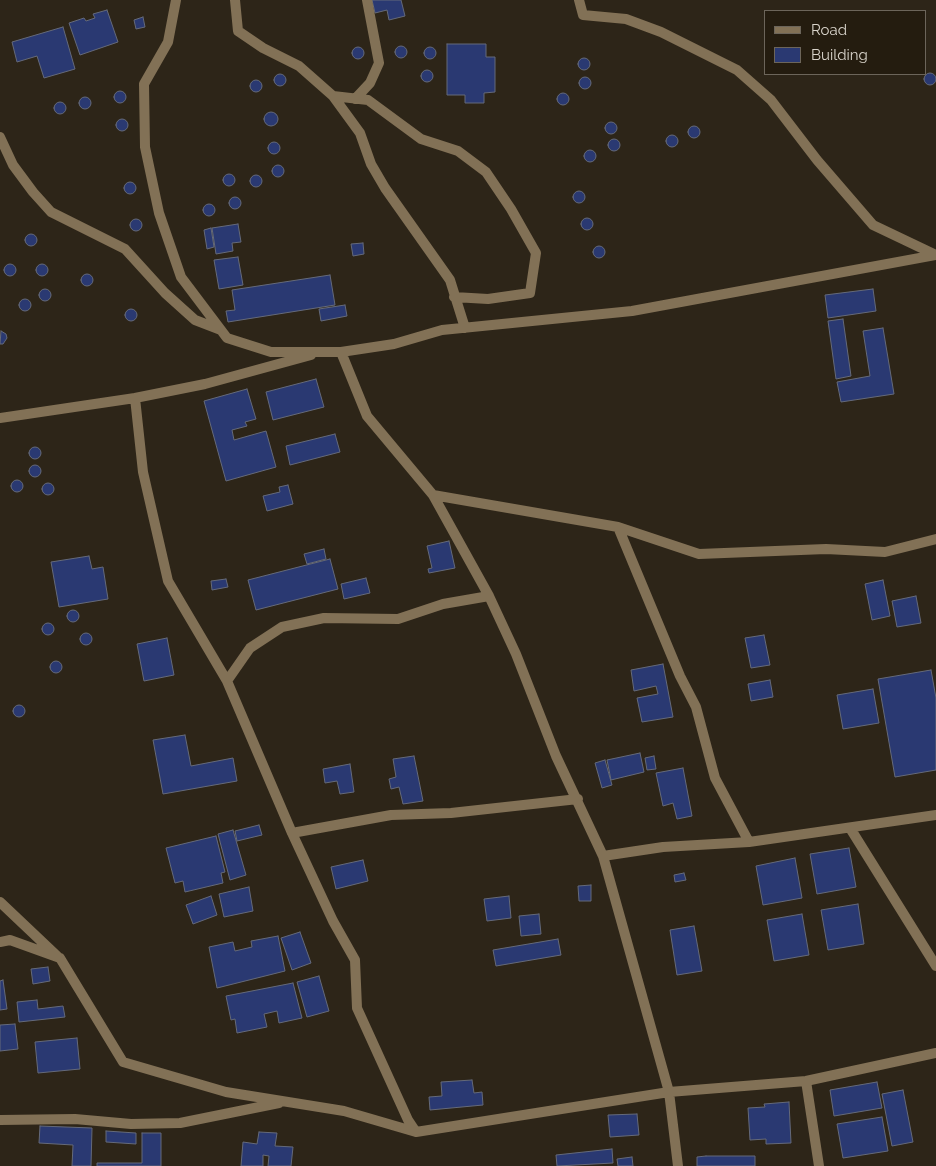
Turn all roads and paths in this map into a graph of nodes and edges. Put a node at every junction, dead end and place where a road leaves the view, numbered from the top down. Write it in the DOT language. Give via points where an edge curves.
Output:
graph roads {
  1 [pos="176,0"];
  2 [pos="235,0"];
  3 [pos="367,0"];
  4 [pos="579,0"];
  5 [pos="333,96"];
  6 [pos="356,99"];
  7 [pos="0,137"];
  8 [pos="936,255"];
  9 [pos="454,297"];
  10 [pos="465,328"];
  11 [pos="221,330"];
  12 [pos="326,351"];
  13 [pos="341,352"];
  14 [pos="135,398"];
  15 [pos="0,418"];
  16 [pos="433,495"];
  17 [pos="618,527"];
  18 [pos="936,539"];
  19 [pos="488,596"];
  20 [pos="227,681"];
  21 [pos="578,799"];
  22 [pos="936,815"];
  23 [pos="850,828"];
  24 [pos="292,833"];
  25 [pos="749,842"];
  26 [pos="603,856"];
  27 [pos="0,902"];
  28 [pos="0,942"];
  29 [pos="60,958"];
  30 [pos="936,966"];
  31 [pos="936,1053"];
  32 [pos="806,1081"];
  33 [pos="669,1092"];
  34 [pos="284,1101"];
  35 [pos="0,1120"];
  36 [pos="416,1132"];
  37 [pos="678,1166"];
  38 [pos="819,1166"];
  1 -- 11 [label="street" via="168,42 144,84 145,147 159,213 182,277"];
  2 -- 5 [label="street" via="238,31 299,66"];
  3 -- 6 [label="street" via="379,63 370,83"];
  4 -- 8 [label="street" via="582,15 626,19 737,70 771,100 873,225"];
  5 -- 6 [label="street"];
  5 -- 9 [label="street" via="360,133 371,164 385,188 450,280"];
  6 -- 9 [label="street" via="368,100 421,139 458,151 486,172 536,253 530,293 488,300"];
  7 -- 11 [label="street" via="32,192 51,212 125,249 165,293 196,320"];
  8 -- 10 [label="street" via="632,311"];
  9 -- 10 [label="street"];
  10 -- 13 [label="street"];
  11 -- 12 [label="street" via="227,338 272,352"];
  12 -- 13 [label="street"];
  12 -- 14 [label="street" via="205,384"];
  13 -- 16 [label="street" via="367,416"];
  14 -- 15 [label="street"];
  14 -- 20 [label="street" via="143,472 168,581"];
  16 -- 17 [label="street"];
  16 -- 19 [label="street"];
  17 -- 18 [label="street" via="699,554 826,549 885,552"];
  17 -- 25 [label="street" via="696,707 715,778"];
  19 -- 20 [label="street" via="442,604 398,619 324,618 282,627 250,648"];
  19 -- 21 [label="street" via="516,654 556,756"];
  20 -- 24 [label="street"];
  21 -- 24 [label="street" via="451,813 390,815"];
  21 -- 26 [label="street"];
  22 -- 23 [label="street"];
  23 -- 25 [label="street"];
  23 -- 30 [label="street"];
  24 -- 36 [label="street" via="354,960 357,1008"];
  25 -- 26 [label="street" via="663,847"];
  26 -- 33 [label="street"];
  27 -- 29 [label="street"];
  28 -- 29 [label="street" via="10,940"];
  29 -- 34 [label="street" via="123,1062 226,1092"];
  31 -- 32 [label="street"];
  32 -- 33 [label="street"];
  32 -- 38 [label="street"];
  33 -- 36 [label="street"];
  33 -- 37 [label="street"];
  34 -- 35 [label="street" via="180,1123"];
  34 -- 36 [label="street" via="344,1111"];
}
